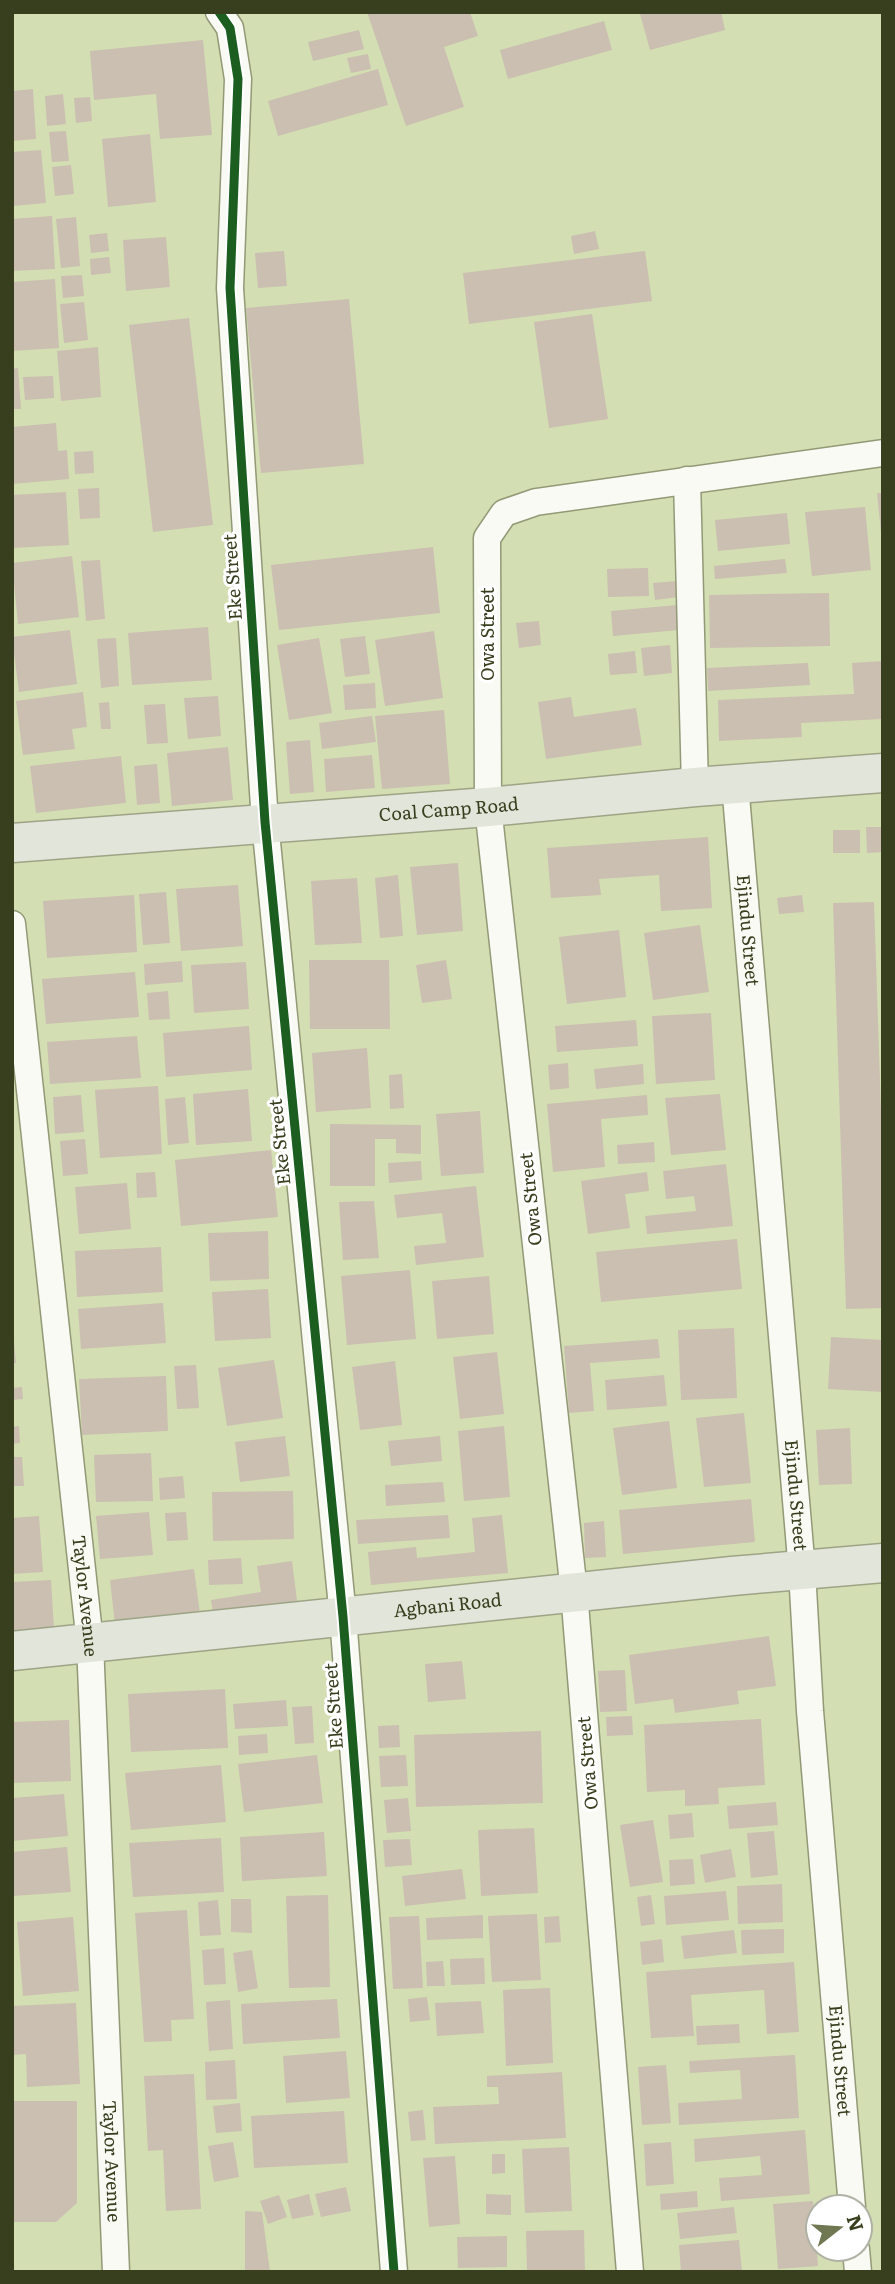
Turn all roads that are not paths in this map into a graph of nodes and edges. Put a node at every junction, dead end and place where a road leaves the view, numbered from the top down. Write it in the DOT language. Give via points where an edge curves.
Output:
graph roads {
  1 [pos="219,12"];
  2 [pos="883,453"];
  3 [pos="687,481"];
  4 [pos="883,773"];
  5 [pos="735,784"];
  6 [pos="695,787"];
  7 [pos="488,807"];
  8 [pos="265,822"];
  9 [pos="12,843"];
  10 [pos="12,924"];
  11 [pos="883,1563"];
  12 [pos="802,1571"];
  13 [pos="574,1592"];
  14 [pos="343,1616"];
  15 [pos="90,1643"];
  16 [pos="12,1651"];
  17 [pos="851,2193"];
  18 [pos="116,2272"];
  19 [pos="394,2272"];
  20 [pos="630,2272"];
  1 -- 8 [label="street, Eke Street" via="230,28 238,79 230,288"];
  2 -- 3 [label="street, Owa Street"];
  3 -- 6 [label="street"];
  3 -- 7 [label="street, Owa Street" via="536,502 505,513 487,538"];
  4 -- 5 [label="main road, Coal Camp Road"];
  5 -- 6 [label="main road, Coal Camp Road"];
  5 -- 12 [label="street, Ejindu Street"];
  6 -- 7 [label="main road, Coal Camp Road"];
  7 -- 8 [label="main road, Coal Camp Road"];
  7 -- 13 [label="street, Owa Street"];
  8 -- 9 [label="main road, Coal Camp Road"];
  8 -- 14 [label="street, Eke Street"];
  10 -- 15 [label="street, Taylor Avenue"];
  11 -- 12 [label="main road, Agbani Road"];
  12 -- 13 [label="main road, Agbani Road"];
  12 -- 17 [label="street, Ejindu Street"];
  13 -- 14 [label="main road, Agbani Road"];
  13 -- 20 [label="street, Owa Street"];
  14 -- 15 [label="main road, Agbani Road"];
  14 -- 19 [label="street, Eke Street"];
  15 -- 16 [label="main road, Agbani Road"];
  15 -- 18 [label="street, Taylor Avenue"];
}
